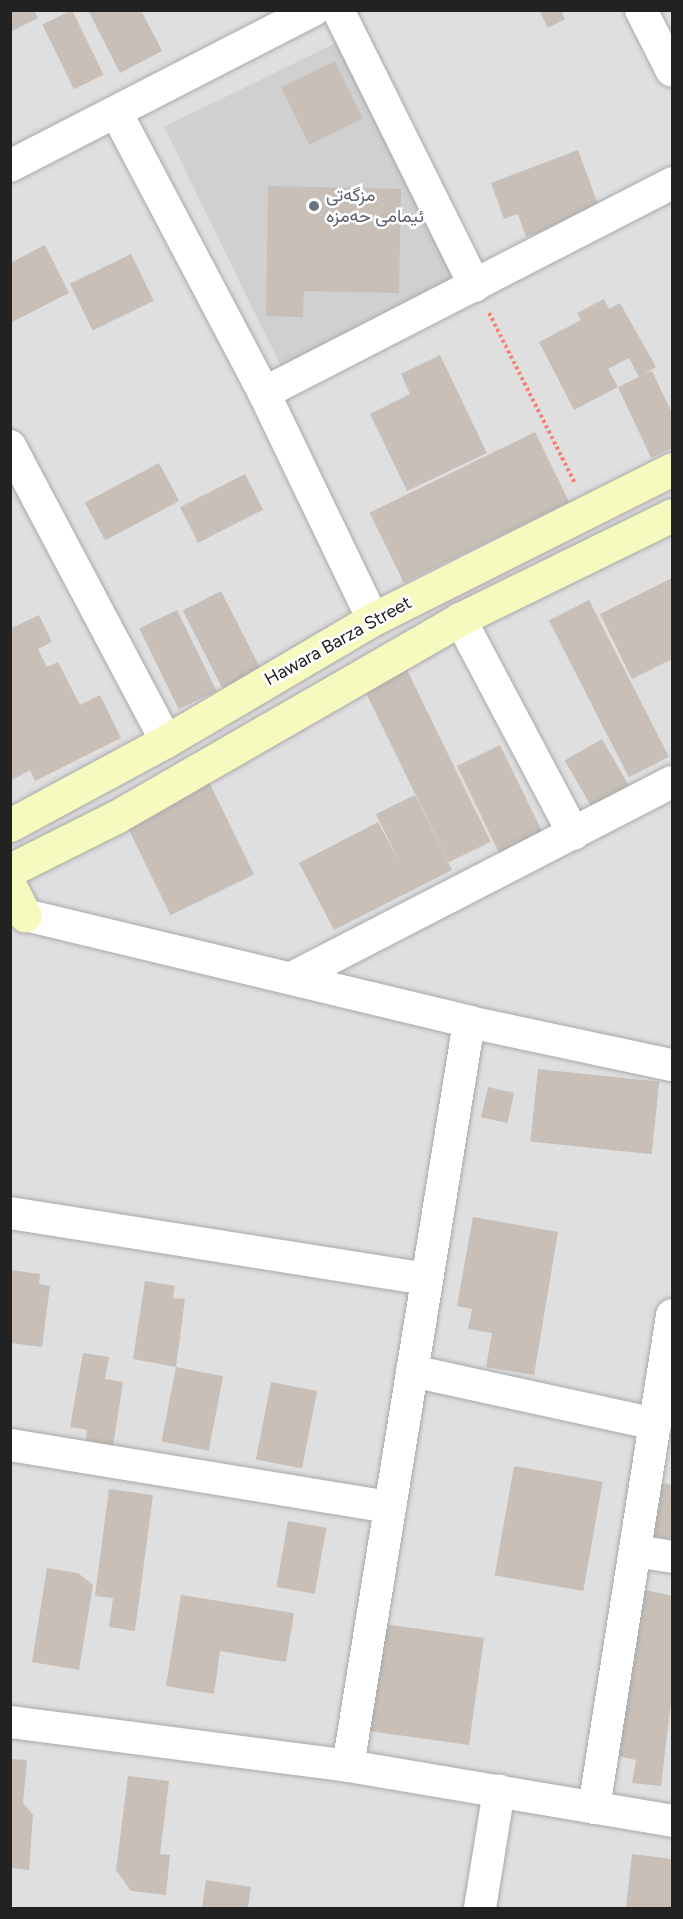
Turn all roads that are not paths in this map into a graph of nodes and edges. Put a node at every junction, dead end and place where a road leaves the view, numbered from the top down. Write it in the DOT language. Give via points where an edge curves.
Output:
graph roads {
  1 [pos="313,10"];
  2 [pos="338,10"];
  3 [pos="641,10"];
  4 [pos="668,53"];
  5 [pos="116,112"];
  6 [pos="10,166"];
  7 [pos="672,183"];
  8 [pos="475,286"];
  9 [pos="264,393"];
  10 [pos="10,446"];
  11 [pos="672,468"];
  12 [pos="672,515"];
  13 [pos="373,619"];
  14 [pos="460,620"];
  15 [pos="166,741"];
  16 [pos="672,783"];
  17 [pos="10,825"];
  18 [pos="574,834"];
  19 [pos="10,870"];
  20 [pos="10,886"];
  21 [pos="18,914"];
  22 [pos="294,977"];
  23 [pos="469,1022"];
  24 [pos="672,1065"];
  25 [pos="10,1213"];
  26 [pos="426,1279"];
  27 [pos="672,1315"];
  28 [pos="412,1371"];
  29 [pos="655,1424"];
  30 [pos="10,1445"];
  31 [pos="390,1507"];
  32 [pos="635,1551"];
  33 [pos="672,1557"];
  34 [pos="10,1722"];
  35 [pos="348,1766"];
  36 [pos="499,1791"];
  37 [pos="594,1808"];
  38 [pos="672,1821"];
  39 [pos="480,1908"];
  1 -- 5 [label="street"];
  2 -- 8 [label="street"];
  3 -- 4 [label="street"];
  5 -- 6 [label="street"];
  5 -- 9 [label="street"];
  7 -- 8 [label="street"];
  8 -- 9 [label="street"];
  9 -- 13 [label="street"];
  10 -- 15 [label="street"];
  11 -- 13 [label="street, Hawara Barza Street"];
  12 -- 14 [label="street"];
  13 -- 15 [label="street, Hawara Barza Street"];
  14 -- 18 [label="street"];
  14 -- 19 [label="street" via="116,817"];
  15 -- 17 [label="street, Hawara Barza Street"];
  16 -- 18 [label="street"];
  18 -- 22 [label="street"];
  20 -- 21 [label="street"];
  21 -- 22 [label="street"];
  22 -- 23 [label="street"];
  23 -- 24 [label="street"];
  23 -- 26 [label="street"];
  25 -- 26 [label="street"];
  26 -- 28 [label="street"];
  27 -- 29 [label="street"];
  28 -- 29 [label="street"];
  28 -- 31 [label="street"];
  29 -- 32 [label="street"];
  30 -- 31 [label="street"];
  31 -- 35 [label="street"];
  32 -- 33 [label="street"];
  32 -- 37 [label="street"];
  34 -- 35 [label="street"];
  35 -- 36 [label="street"];
  36 -- 37 [label="street"];
  36 -- 39 [label="street"];
  37 -- 38 [label="street"];
}
